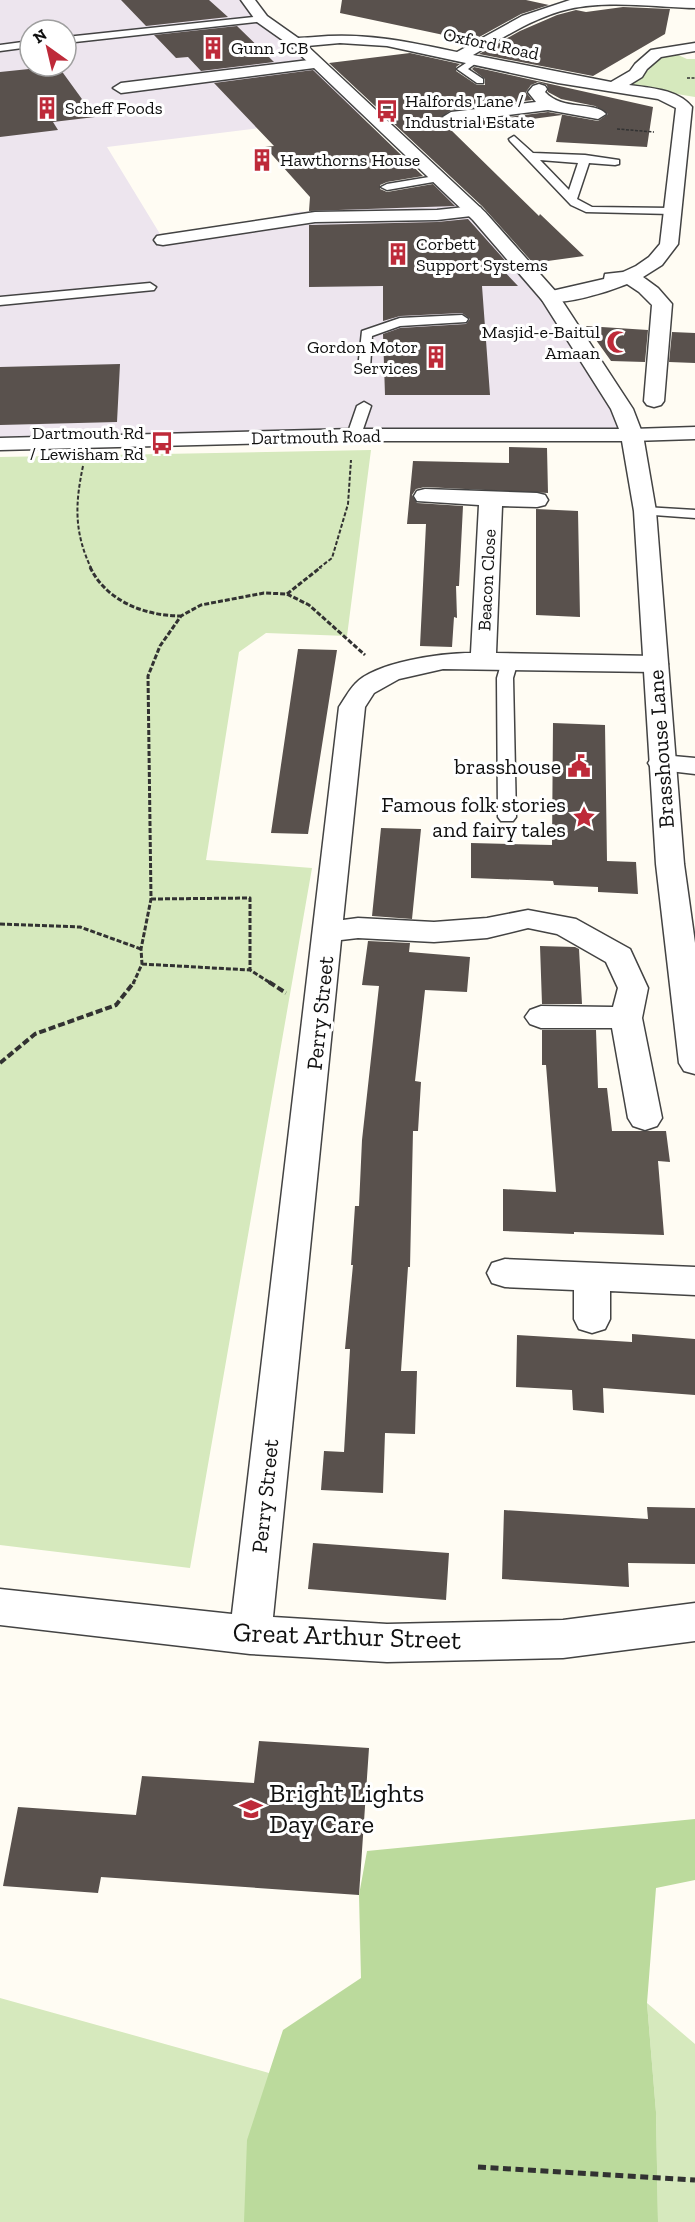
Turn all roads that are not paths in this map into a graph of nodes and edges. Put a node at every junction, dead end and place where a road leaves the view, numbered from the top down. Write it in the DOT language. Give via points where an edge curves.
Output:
graph roads {
  1 [pos="248,0"];
  2 [pos="264,0"];
  3 [pos="572,2"];
  4 [pos="691,3"];
  5 [pos="262,19"];
  6 [pos="290,38"];
  7 [pos="78,39"];
  8 [pos="18,46"];
  9 [pos="0,48"];
  10 [pos="691,52"];
  11 [pos="459,57"];
  12 [pos="476,60"];
  13 [pos="317,64"];
  14 [pos="558,78"];
  15 [pos="480,81"];
  16 [pos="121,88"];
  17 [pos="612,88"];
  18 [pos="548,105"];
  19 [pos="454,111"];
  20 [pos="598,114"];
  21 [pos="514,139"];
  22 [pos="531,156"];
  23 [pos="585,159"];
  24 [pos="615,162"];
  25 [pos="441,178"];
  26 [pos="387,187"];
  27 [pos="572,199"];
  28 [pos="474,211"];
  29 [pos="671,211"];
  30 [pos="163,240"];
  31 [pos="626,276"];
  32 [pos="150,287"];
  33 [pos="545,291"];
  34 [pos="0,301"];
  35 [pos="462,319"];
  36 [pos="364,369"];
  37 [pos="654,401"];
  38 [pos="364,406"];
  39 [pos="695,433"];
  40 [pos="354,435"];
  41 [pos="632,435"];
  42 [pos="0,444"];
  43 [pos="425,496"];
  44 [pos="490,499"];
  45 [pos="537,500"];
  46 [pos="645,511"];
  47 [pos="695,514"];
  48 [pos="496,660"];
  49 [pos="655,664"];
  50 [pos="662,763"];
  51 [pos="695,766"];
  52 [pos="507,817"];
  53 [pos="329,932"];
  54 [pos="541,1017"];
  55 [pos="626,1018"];
  56 [pos="695,1064"];
  57 [pos="645,1118"];
  58 [pos="505,1273"];
  59 [pos="592,1276"];
  60 [pos="695,1281"];
  61 [pos="592,1319"];
  62 [pos="0,1607"];
  63 [pos="695,1622"];
  64 [pos="250,1635"];
  1 -- 5 [label="street"];
  2 -- 6 [label="street"];
  3 -- 4 [label="street"];
  3 -- 11 [label="street" via="532,17"];
  5 -- 6 [label="street"];
  5 -- 7 [label="lane"];
  6 -- 11 [label="street, Oxford Road" via="368,39"];
  6 -- 13 [label="street, Brasshouse Lane"];
  8 -- 9 [label="lane"];
  10 -- 17 [label="street" via="656,53 637,74"];
  11 -- 12 [label="street, Oxford Road"];
  12 -- 14 [label="street, Oxford Road"];
  12 -- 15 [label="lane" via="462,69"];
  13 -- 16 [label="street"];
  13 -- 25 [label="street, Brasshouse Lane"];
  14 -- 17 [label="street, Oxford Road"];
  14 -- 18 [label="street" via="536,92"];
  17 -- 29 [label="street, Oxford Road" via="661,96 684,107"];
  18 -- 19 [label="street" via="472,114"];
  18 -- 20 [label="street"];
  21 -- 22 [label="lane"];
  22 -- 23 [label="lane"];
  22 -- 27 [label="lane"];
  23 -- 24 [label="lane"];
  23 -- 27 [label="lane"];
  25 -- 26 [label="lane"];
  25 -- 28 [label="street, Brasshouse Lane"];
  27 -- 29 [label="lane" via="590,210"];
  28 -- 30 [label="street" via="315,217"];
  28 -- 33 [label="street, Brasshouse Lane"];
  29 -- 31 [label="street" via="669,244 655,261"];
  31 -- 33 [label="street" via="596,287"];
  31 -- 37 [label="street" via="650,289 662,303 647,372"];
  32 -- 34 [label="lane"];
  33 -- 41 [label="street, Brasshouse Lane" via="619,402"];
  35 -- 36 [label="lane" via="393,322 376,328 366,334"];
  38 -- 40 [label="lane"];
  39 -- 41 [label="street, Dartmouth Road"];
  40 -- 41 [label="street, Dartmouth Road"];
  40 -- 42 [label="street, Dartmouth Road"];
  41 -- 46 [label="street, Brasshouse Lane"];
  43 -- 44 [label="street, Beacon Close"];
  44 -- 45 [label="street, Beacon Close"];
  44 -- 48 [label="street, Beacon Close"];
  46 -- 47 [label="lane"];
  46 -- 49 [label="street, Brasshouse Lane"];
  48 -- 49 [label="street, Perry Street"];
  48 -- 52 [label="lane" via="505,678"];
  48 -- 53 [label="street, Perry Street" via="442,661 390,674 365,688 352,706"];
  49 -- 50 [label="street, Brasshouse Lane"];
  50 -- 51 [label="street"];
  50 -- 56 [label="street, Brasshouse Lane" via="670,864"];
  53 -- 55 [label="street" via="358,928 434,932 487,928 528,919 565,926 619,956 633,988"];
  53 -- 64 [label="street, Perry Street"];
  54 -- 55 [label="street"];
  55 -- 57 [label="street"];
  58 -- 59 [label="street"];
  59 -- 60 [label="street"];
  59 -- 61 [label="street"];
  62 -- 64 [label="street, Great Arthur Street"];
  63 -- 64 [label="street, Great Arthur Street" via="562,1639 387,1643"];
}
